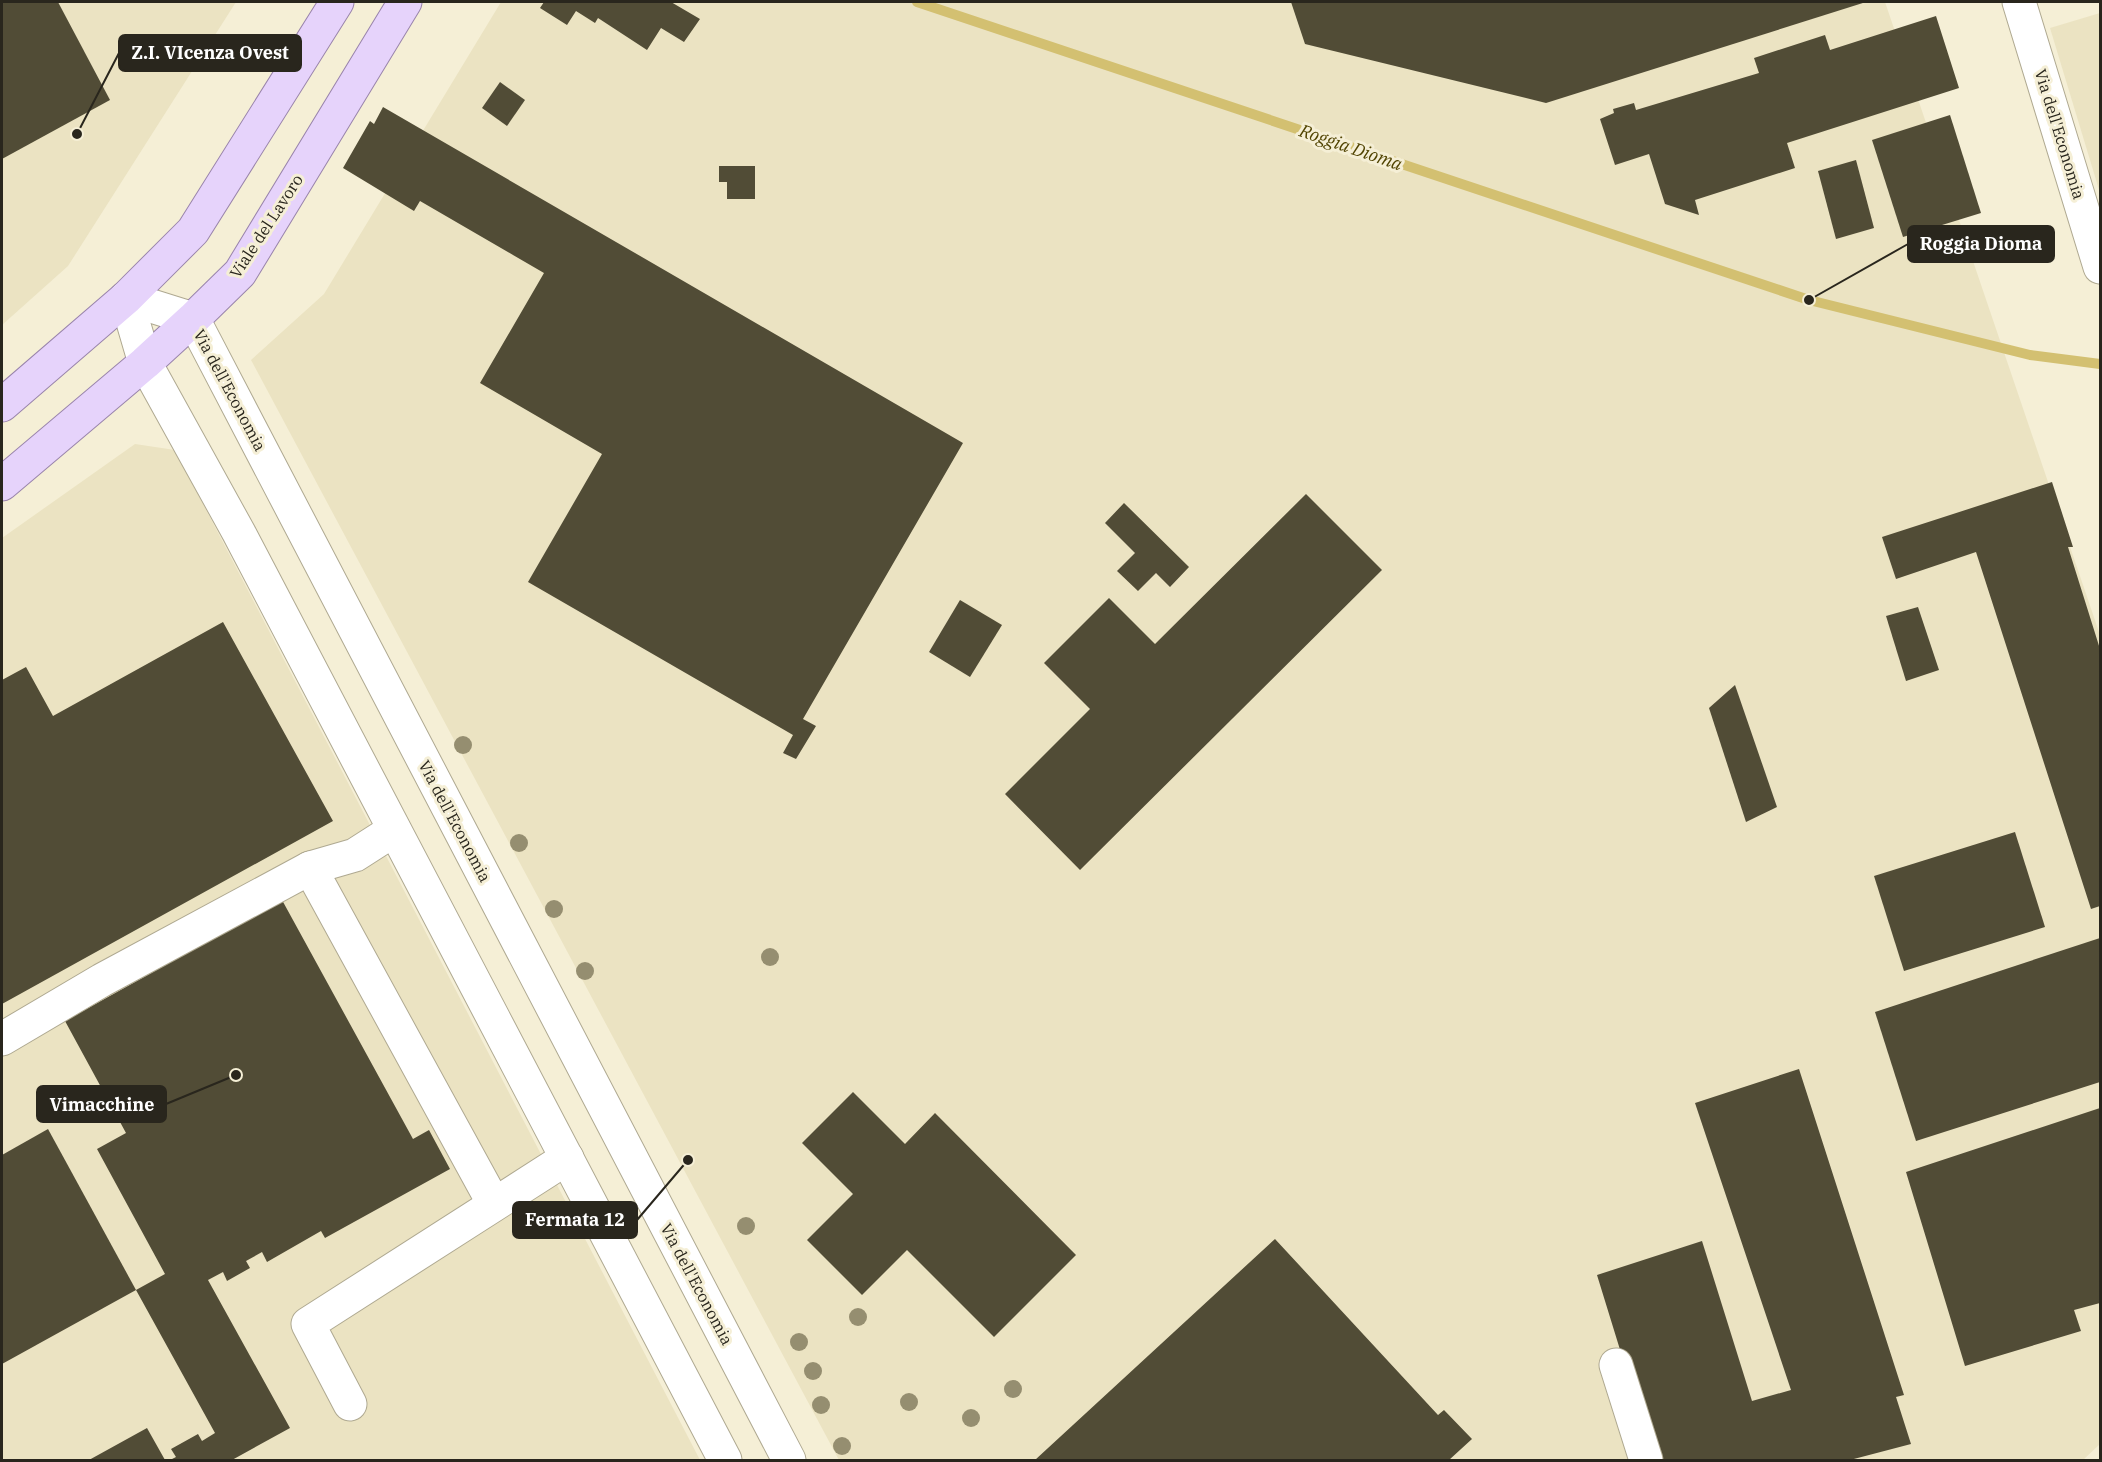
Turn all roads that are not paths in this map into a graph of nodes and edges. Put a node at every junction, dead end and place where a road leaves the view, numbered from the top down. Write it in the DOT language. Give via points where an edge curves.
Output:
graph roads {
  1 [pos="337,2"];
  2 [pos="405,2"];
  3 [pos="2019,2"];
  4 [pos="2100,267"];
  5 [pos="126,298"];
  6 [pos="193,319"];
  7 [pos="145,363"];
  8 [pos="2,405"];
  9 [pos="2,484"];
  10 [pos="394,830"];
  11 [pos="310,868"];
  12 [pos="2,1039"];
  13 [pos="567,1158"];
  14 [pos="494,1204"];
  15 [pos="1616,1365"];
  16 [pos="350,1404"];
  17 [pos="725,1461"];
  18 [pos="789,1461"];
  19 [pos="1646,1461"];
  1 -- 5 [label="main road" via="193,231"];
  2 -- 6 [label="main road, Viale del Lavoro" via="240,273"];
  3 -- 4 [label="street, Via dell'Economia"];
  5 -- 6 [label="street, Via dell'Economia"];
  5 -- 7 [label="street"];
  5 -- 8 [label="main road"];
  6 -- 7 [label="main road, Viale del Lavoro"];
  6 -- 18 [label="street, Via dell'Economia"];
  7 -- 9 [label="main road, Viale del Lavoro"];
  7 -- 10 [label="street"];
  10 -- 11 [label="street" via="355,855"];
  10 -- 13 [label="street"];
  11 -- 12 [label="street" via="102,980"];
  11 -- 14 [label="street"];
  13 -- 14 [label="street"];
  13 -- 17 [label="street"];
  14 -- 16 [label="street" via="308,1324"];
  15 -- 19 [label="street"];
}
